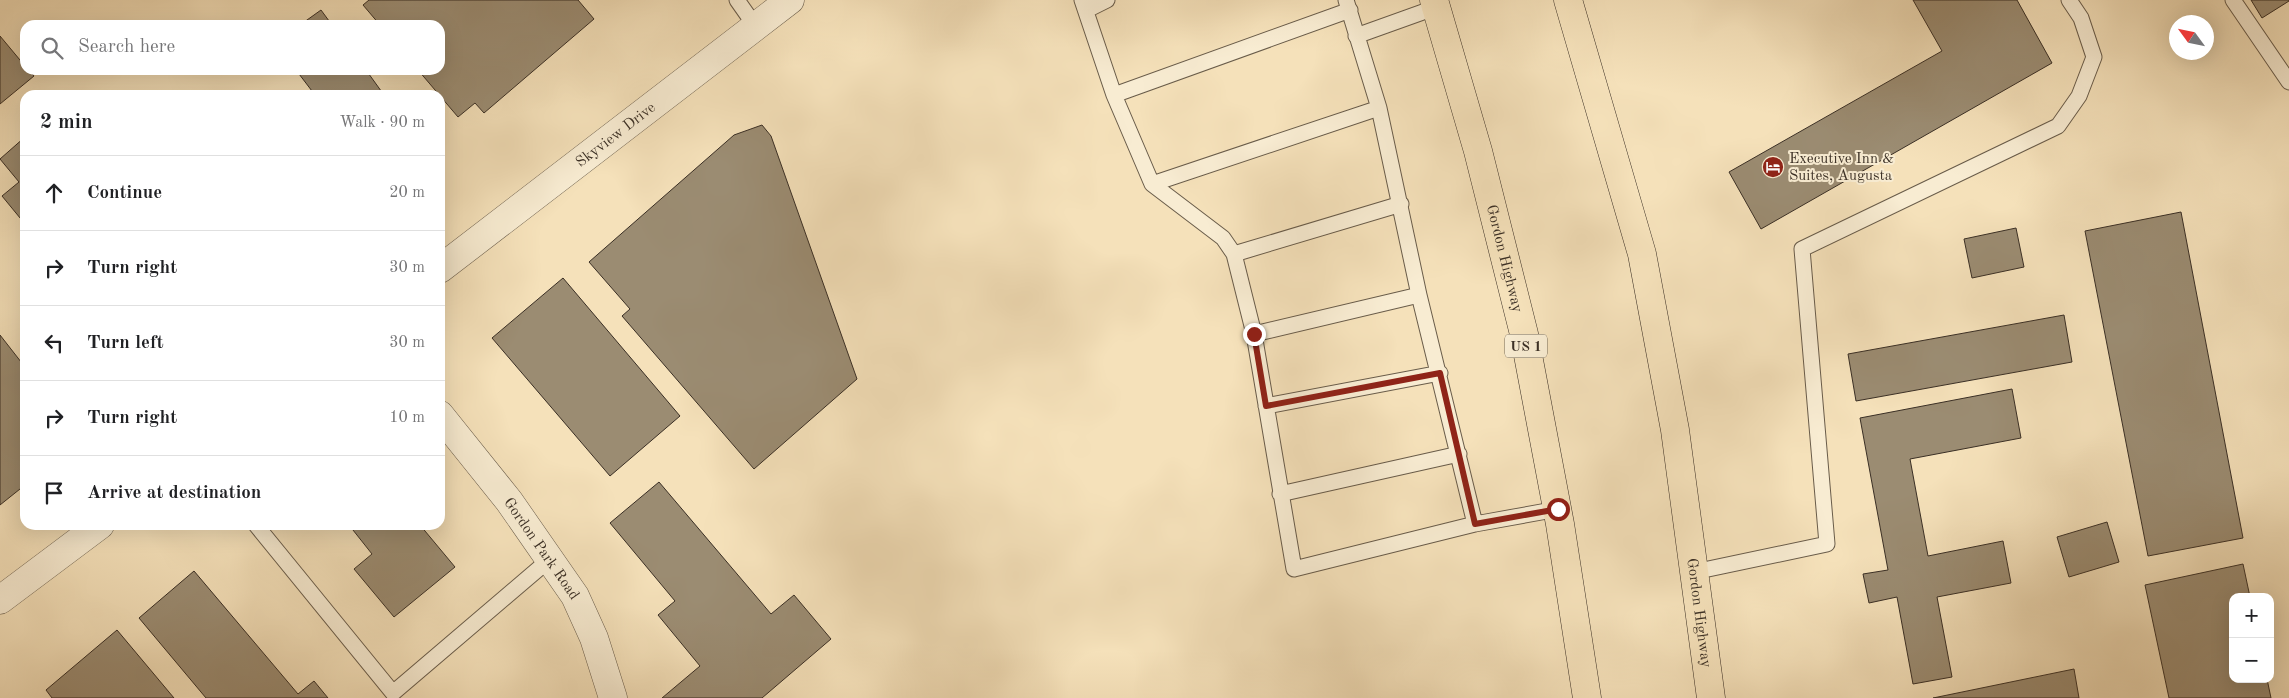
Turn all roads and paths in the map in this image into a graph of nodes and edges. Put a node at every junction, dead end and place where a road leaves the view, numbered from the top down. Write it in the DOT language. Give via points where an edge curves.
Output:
graph roads {
  1 [pos="737,0"];
  2 [pos="790,0"];
  3 [pos="1107,0"];
  4 [pos="1568,0"];
  5 [pos="2069,0"];
  6 [pos="2233,0"];
  7 [pos="1436,4"];
  8 [pos="1084,5"];
  9 [pos="1348,5"];
  10 [pos="756,26"];
  11 [pos="1356,36"];
  12 [pos="2289,82"];
  13 [pos="1114,95"];
  14 [pos="1380,108"];
  15 [pos="1152,184"];
  16 [pos="1401,204"];
  17 [pos="1234,254"];
  18 [pos="445,265"];
  19 [pos="1419,295"];
  20 [pos="1254,334"];
  21 [pos="1440,373"];
  22 [pos="1266,406"];
  23 [pos="445,420"];
  24 [pos="1459,454"];
  25 [pos="1280,494"];
  26 [pos="1558,509"];
  27 [pos="1475,524"];
  28 [pos="93,530"];
  29 [pos="260,530"];
  30 [pos="550,559"];
  31 [pos="1694,572"];
  32 [pos="0,600"];
  33 [pos="613,698"];
  34 [pos="1587,698"];
  35 [pos="1712,698"];
  1 -- 10 [label="lane"];
  2 -- 10 [label="street, Skyview Drive"];
  3 -- 8 [label="lane"];
  4 -- 31 [label="highway, Gordon Highway" via="1642,254 1675,430"];
  5 -- 31 [label="lane" via="2081,18 2094,57 2080,96 2058,126 1802,249 1827,544"];
  6 -- 12 [label="lane"];
  7 -- 11 [label="lane"];
  7 -- 26 [label="highway, Gordon Highway / US 1" via="1478,151 1524,334"];
  8 -- 13 [label="lane"];
  9 -- 11 [label="lane"];
  9 -- 13 [label="lane"];
  10 -- 18 [label="street, Skyview Drive"];
  11 -- 14 [label="lane"];
  13 -- 15 [label="lane"];
  14 -- 15 [label="lane"];
  14 -- 16 [label="lane"];
  15 -- 17 [label="lane" via="1223,238"];
  16 -- 17 [label="lane"];
  16 -- 19 [label="lane"];
  17 -- 20 [label="lane"];
  19 -- 20 [label="lane"];
  19 -- 21 [label="lane"];
  20 -- 22 [label="lane"];
  21 -- 22 [label="lane"];
  21 -- 24 [label="lane"];
  22 -- 25 [label="lane"];
  23 -- 30 [label="street, Gordon Park Road"];
  24 -- 25 [label="lane"];
  24 -- 27 [label="lane"];
  25 -- 27 [label="lane" via="1294,569"];
  26 -- 27 [label="lane"];
  26 -- 34 [label="highway, Gordon Highway / US 1"];
  28 -- 32 [label="street"];
  29 -- 30 [label="lane" via="393,693"];
  30 -- 33 [label="street, Gordon Park Road" via="575,596 594,638"];
  31 -- 35 [label="highway, Gordon Highway"];
}
